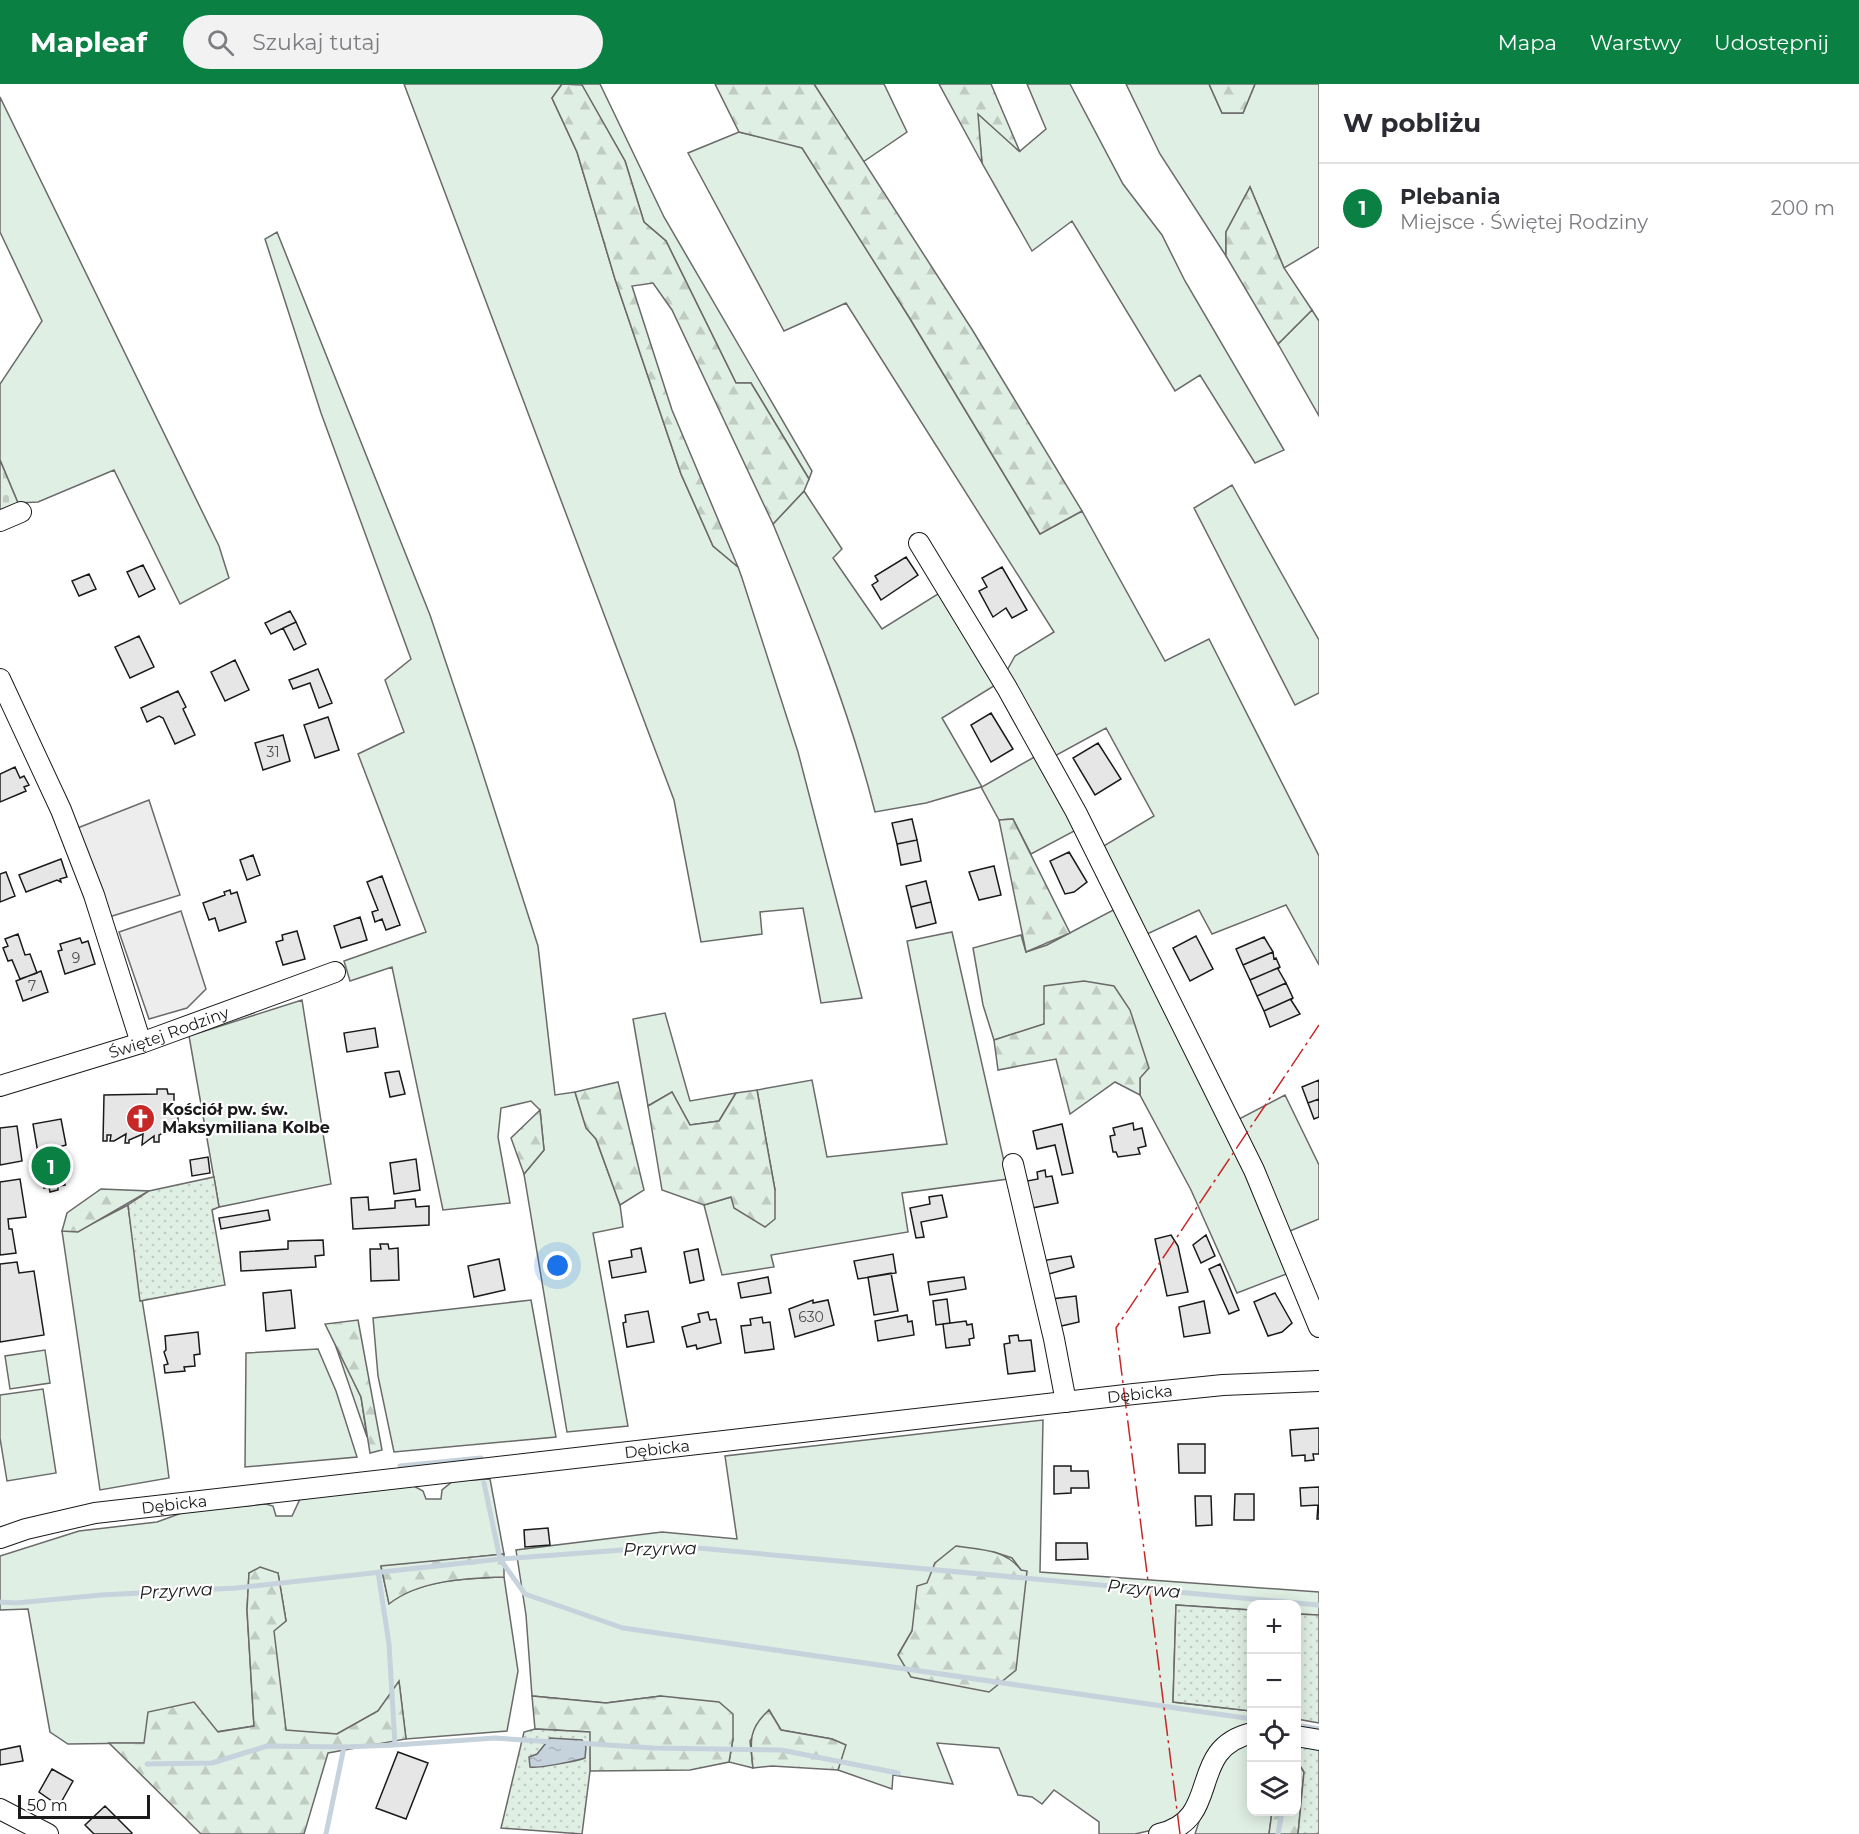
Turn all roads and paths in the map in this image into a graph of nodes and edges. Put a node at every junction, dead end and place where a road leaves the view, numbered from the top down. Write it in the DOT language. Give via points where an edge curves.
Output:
graph roads {
  1 [pos="21,512"];
  2 [pos="0,521"];
  3 [pos="919,543"];
  4 [pos="0,679"];
  5 [pos="335,972"];
  6 [pos="141,1043"];
  7 [pos="0,1086"];
  8 [pos="1013,1164"];
  9 [pos="1319,1327"];
  10 [pos="1319,1381"];
  11 [pos="1066,1402"];
  12 [pos="0,1538"];
  13 [pos="1247,1734"];
  14 [pos="1301,1737"];
  15 [pos="1319,1740"];
  16 [pos="0,1809"];
  17 [pos="48,1834"];
  18 [pos="1159,1834"];
  1 -- 2 [label="street"];
  3 -- 9 [label="street" via="1007,688 1081,823 1254,1170"];
  4 -- 6 [label="street" via="61,810 94,895"];
  5 -- 6 [label="street, Świętej Rodziny"];
  6 -- 7 [label="street, Świętej Rodziny"];
  8 -- 11 [label="street"];
  10 -- 11 [label="street, Dębicka" via="1222,1385"];
  11 -- 12 [label="street, Dębicka" via="95,1513"];
  13 -- 18 [label="street" via="1221,1748 1190,1818 1180,1827"];
  14 -- 15 [label="street"];
  16 -- 17 [label="street"];
}
